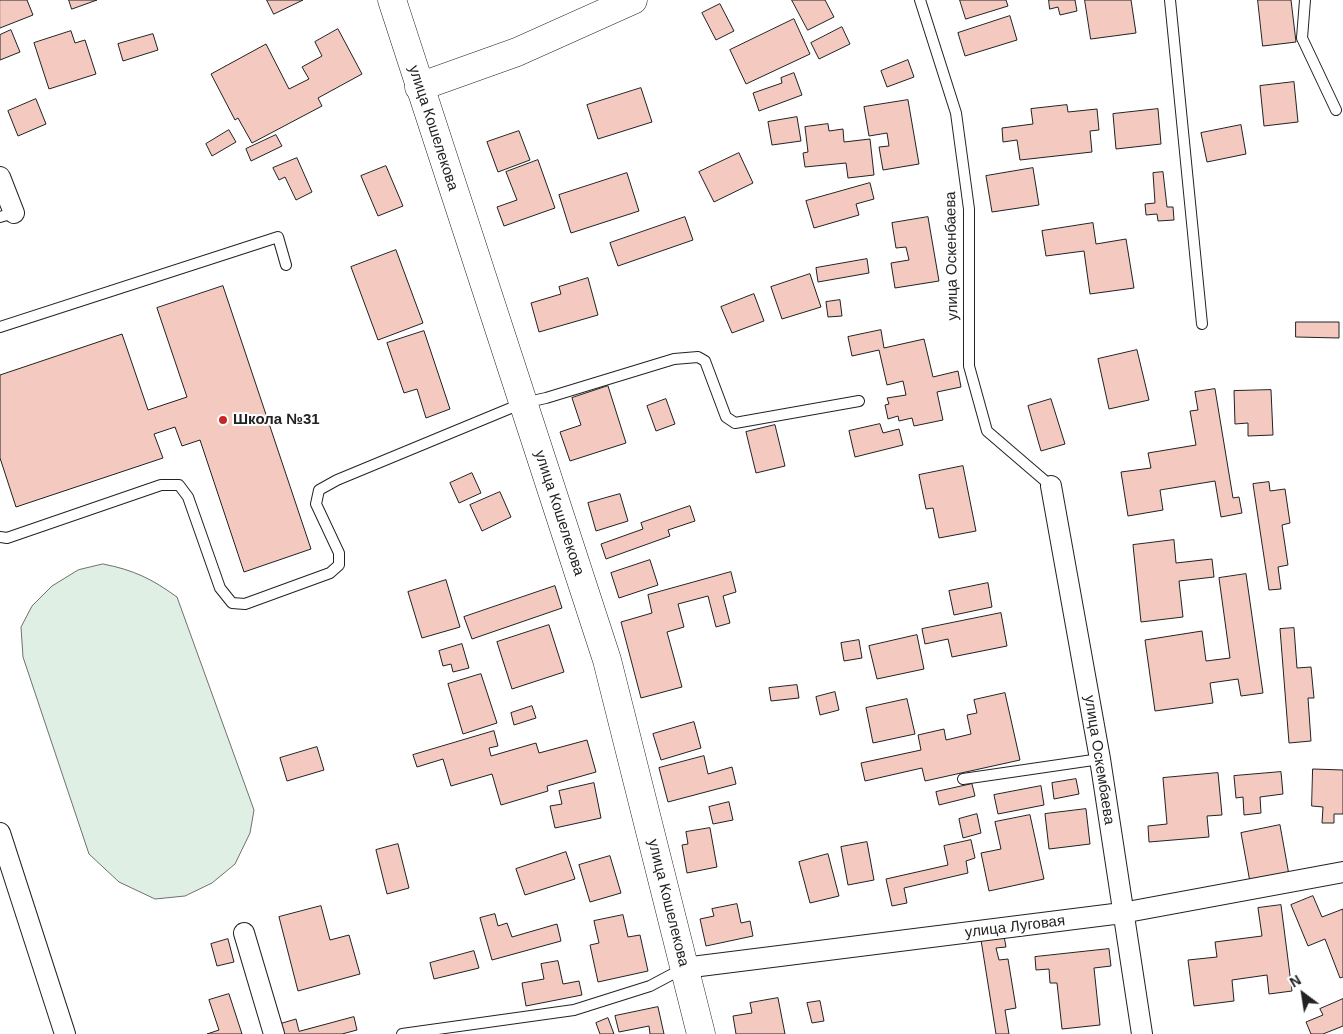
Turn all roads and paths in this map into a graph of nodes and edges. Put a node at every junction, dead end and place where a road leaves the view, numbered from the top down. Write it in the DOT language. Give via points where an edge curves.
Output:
graph roads {
  1 [pos="392,0"];
  2 [pos="633,0"];
  3 [pos="920,0"];
  4 [pos="1170,0"];
  5 [pos="1305,0"];
  6 [pos="419,87"];
  7 [pos="1336,110"];
  8 [pos="0,176"];
  9 [pos="7,215"];
  10 [pos="286,265"];
  11 [pos="1202,324"];
  12 [pos="0,327"];
  13 [pos="859,401"];
  14 [pos="523,403"];
  15 [pos="1051,486"];
  16 [pos="0,537"];
  17 [pos="1100,759"];
  18 [pos="963,779"];
  19 [pos="0,833"];
  20 [pos="1343,872"];
  21 [pos="1122,913"];
  22 [pos="244,932"];
  23 [pos="684,968"];
  24 [pos="65,1034"];
  25 [pos="274,1034"];
  26 [pos="402,1034"];
  27 [pos="701,1034"];
  28 [pos="1142,1034"];
  1 -- 6 [label="main road, улица Кошелекова"];
  2 -- 6 [label="main road" via="517,52"];
  3 -- 15 [label="lane, улица Оскенбаева" via="956,113 969,209 969,366 986,431"];
  4 -- 11 [label="lane"];
  5 -- 7 [label="lane" via="1302,38"];
  6 -- 14 [label="main road, улица Кошелекова"];
  8 -- 9 [label="street"];
  10 -- 12 [label="lane" via="278,237"];
  13 -- 14 [label="lane" via="735,423 726,417 705,361 698,357 674,359"];
  14 -- 16 [label="lane" via="319,490 316,504 339,553 340,565 330,573 245,604 232,603 220,588 188,497 179,485 161,485 7,538"];
  14 -- 23 [label="main road, улица Кошелекова" via="607,660"];
  15 -- 17 [label="street, улица Оскембаева"];
  17 -- 18 [label="lane"];
  17 -- 21 [label="street, улица Оскембаева"];
  19 -- 24 [label="street"];
  20 -- 21 [label="street, улица Луговая"];
  21 -- 23 [label="street, улица Луговая"];
  21 -- 28 [label="street, улица Оскембаева"];
  22 -- 25 [label="street"];
  23 -- 26 [label="lane" via="650,986 574,1010"];
  23 -- 27 [label="main road, улица Кошелекова"];
}
